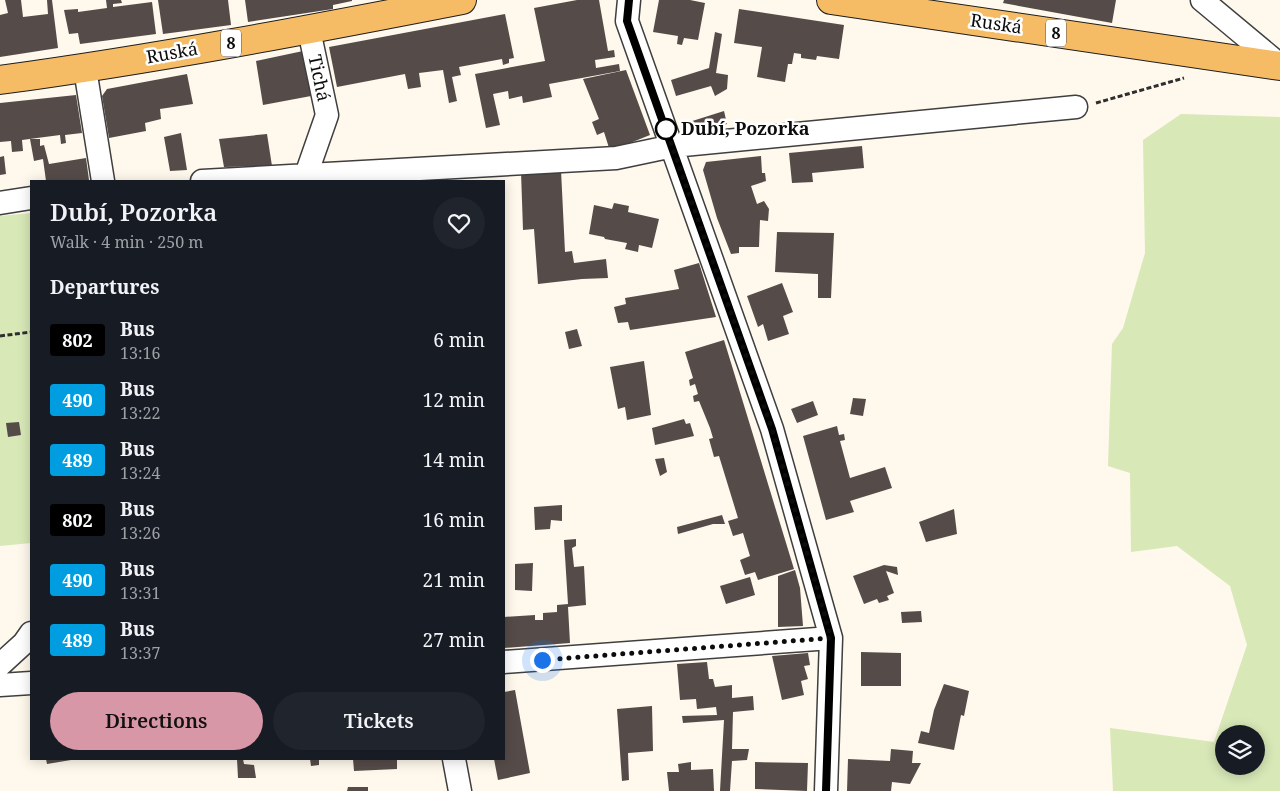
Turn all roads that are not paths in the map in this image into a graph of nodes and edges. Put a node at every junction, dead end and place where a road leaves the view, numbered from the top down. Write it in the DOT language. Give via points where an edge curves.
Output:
graph roads {
  1 [pos="462,0"];
  2 [pos="629,0"];
  3 [pos="831,0"];
  4 [pos="1202,0"];
  5 [pos="309,30"];
  6 [pos="1280,66"];
  7 [pos="85,69"];
  8 [pos="0,80"];
  9 [pos="1076,107"];
  10 [pos="673,146"];
  11 [pos="303,178"];
  12 [pos="103,180"];
  13 [pos="236,180"];
  14 [pos="30,198"];
  15 [pos="0,203"];
  16 [pos="30,634"];
  17 [pos="831,638"];
  18 [pos="505,662"];
  19 [pos="0,665"];
  20 [pos="30,683"];
  21 [pos="0,684"];
  22 [pos="454,760"];
  23 [pos="460,791"];
  24 [pos="826,791"];
  1 -- 5 [label="main road, Ruská / 8"];
  2 -- 10 [label="street" via="627,21"];
  3 -- 6 [label="main road, Ruská / 8"];
  4 -- 6 [label="street"];
  5 -- 7 [label="main road, Ruská / 8"];
  5 -- 11 [label="street, Tichá" via="327,115"];
  7 -- 8 [label="main road, Ruská / 8"];
  7 -- 12 [label="street"];
  9 -- 10 [label="street"];
  10 -- 11 [label="street" via="616,158"];
  10 -- 17 [label="street" via="772,429"];
  11 -- 13 [label="street"];
  14 -- 15 [label="street"];
  16 -- 19 [label="street"];
  17 -- 18 [label="street"];
  17 -- 24 [label="street"];
  20 -- 21 [label="street"];
  22 -- 23 [label="street"];
}
